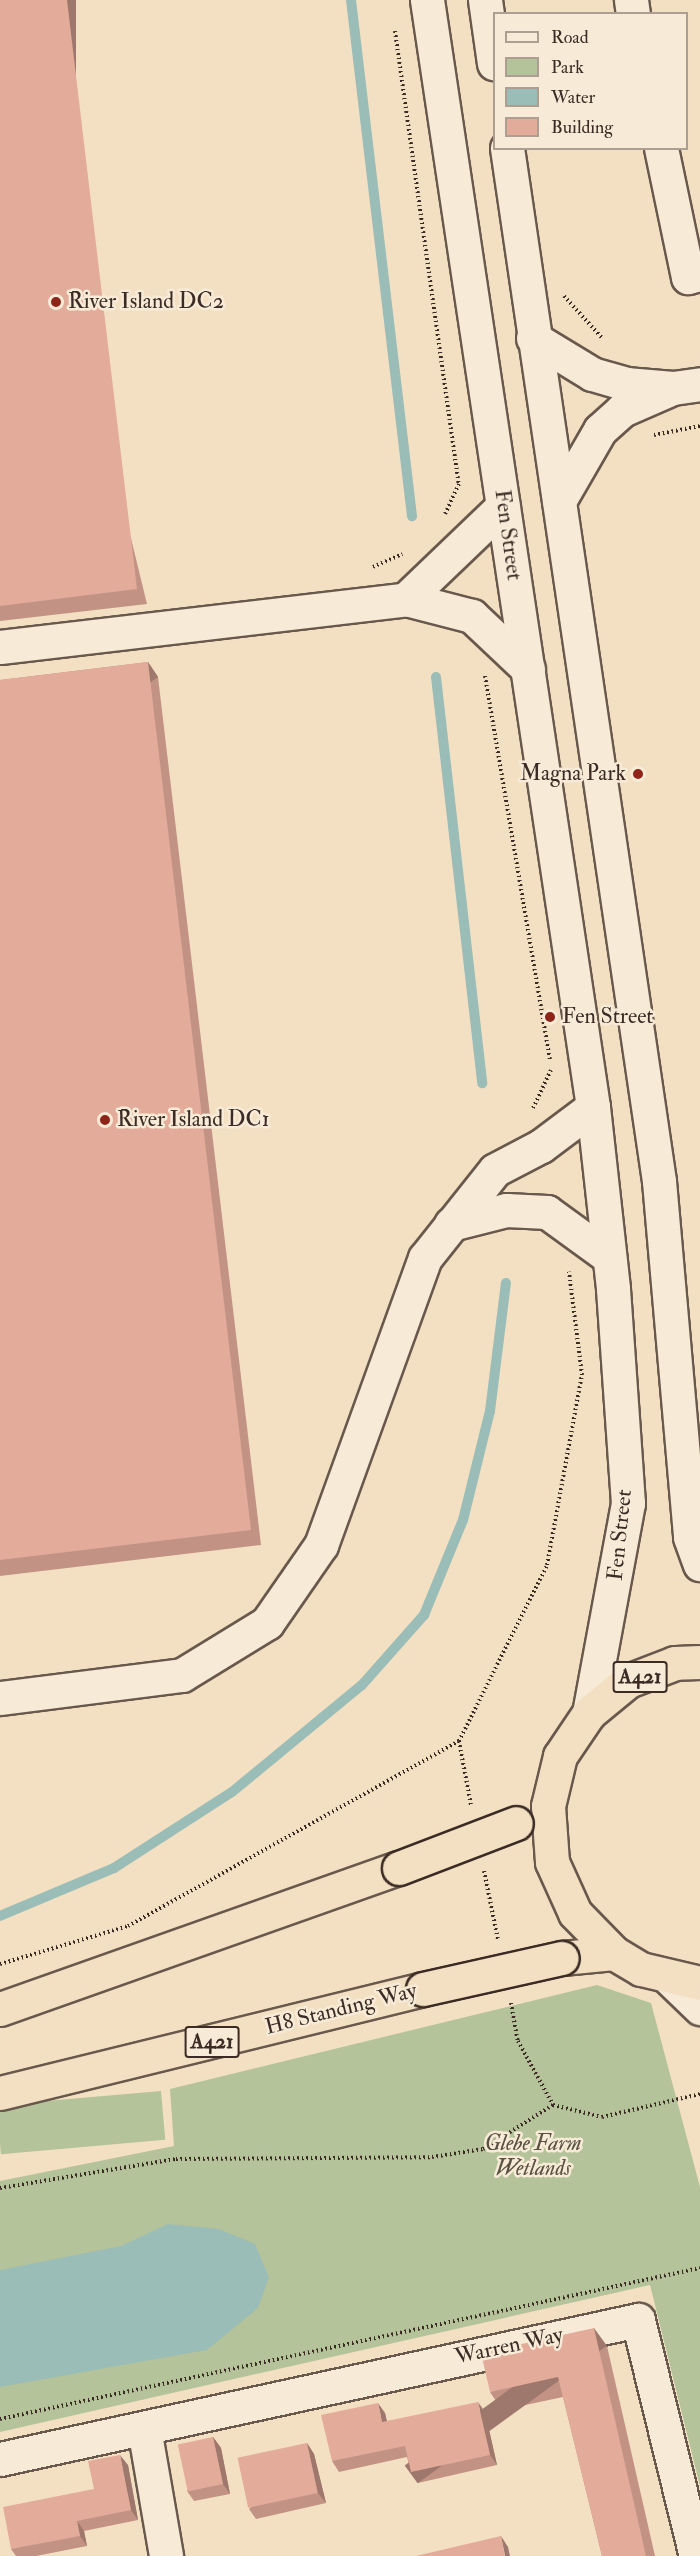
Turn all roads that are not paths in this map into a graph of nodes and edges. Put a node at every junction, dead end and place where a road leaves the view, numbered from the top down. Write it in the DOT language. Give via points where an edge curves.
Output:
graph roads {
  1 [pos="427,0"];
  2 [pos="485,0"];
  3 [pos="493,50"];
  4 [pos="507,150"];
  5 [pos="661,150"];
  6 [pos="700,274"];
  7 [pos="533,338"];
  8 [pos="686,386"];
  9 [pos="559,501"];
  10 [pos="503,506"];
  11 [pos="406,599"];
  12 [pos="0,646"];
  13 [pos="528,669"];
  14 [pos="593,1107"];
  15 [pos="452,1224"];
  16 [pos="609,1257"];
  17 [pos="700,1564"];
  18 [pos="700,1662"];
  19 [pos="0,1698"];
  20 [pos="589,1713"];
  21 [pos="548,1806"];
  22 [pos="614,1953"];
  23 [pos="685,1981"];
  24 [pos="700,2008"];
  25 [pos="0,2009"];
  26 [pos="0,2093"];
  27 [pos="144,2428"];
  28 [pos="0,2459"];
  29 [pos="166,2556"];
  30 [pos="696,2556"];
  1 -- 10 [label="street, Fen Street"];
  2 -- 3 [label="street"];
  4 -- 7 [label="street"];
  5 -- 6 [label="street" via="687,277"];
  7 -- 8 [label="street" via="592,375"];
  7 -- 9 [label="street"];
  8 -- 9 [label="street" via="622,410 600,430"];
  9 -- 17 [label="street" via="659,1181 690,1537"];
  10 -- 11 [label="street"];
  10 -- 13 [label="street, Fen Street"];
  11 -- 12 [label="street"];
  11 -- 13 [label="street" via="472,616"];
  13 -- 14 [label="street, Fen Street"];
  14 -- 15 [label="street" via="551,1139 495,1170"];
  14 -- 16 [label="street, Fen Street"];
  15 -- 16 [label="street" via="506,1209 547,1212"];
  15 -- 19 [label="street" via="425,1258 321,1545 267,1623 182,1675"];
  16 -- 20 [label="street, Fen Street" via="628,1503"];
  18 -- 20 [label="highway, A421" via="675,1663 628,1681"];
  20 -- 21 [label="highway, A421" via="560,1756"];
  21 -- 22 [label="highway, A421" via="552,1862 575,1913"];
  21 -- 25 [label="highway, bridge" via="516,1823 399,1868"];
  22 -- 23 [label="highway, A421"];
  22 -- 26 [label="highway, H8 Standing Way / A421, bridge" via="562,1958 423,1989"];
  23 -- 24 [label="street"];
  27 -- 28 [label="street, Warren Way"];
  27 -- 29 [label="street"];
  27 -- 30 [label="street, Warren Way" via="638,2320"];
}
